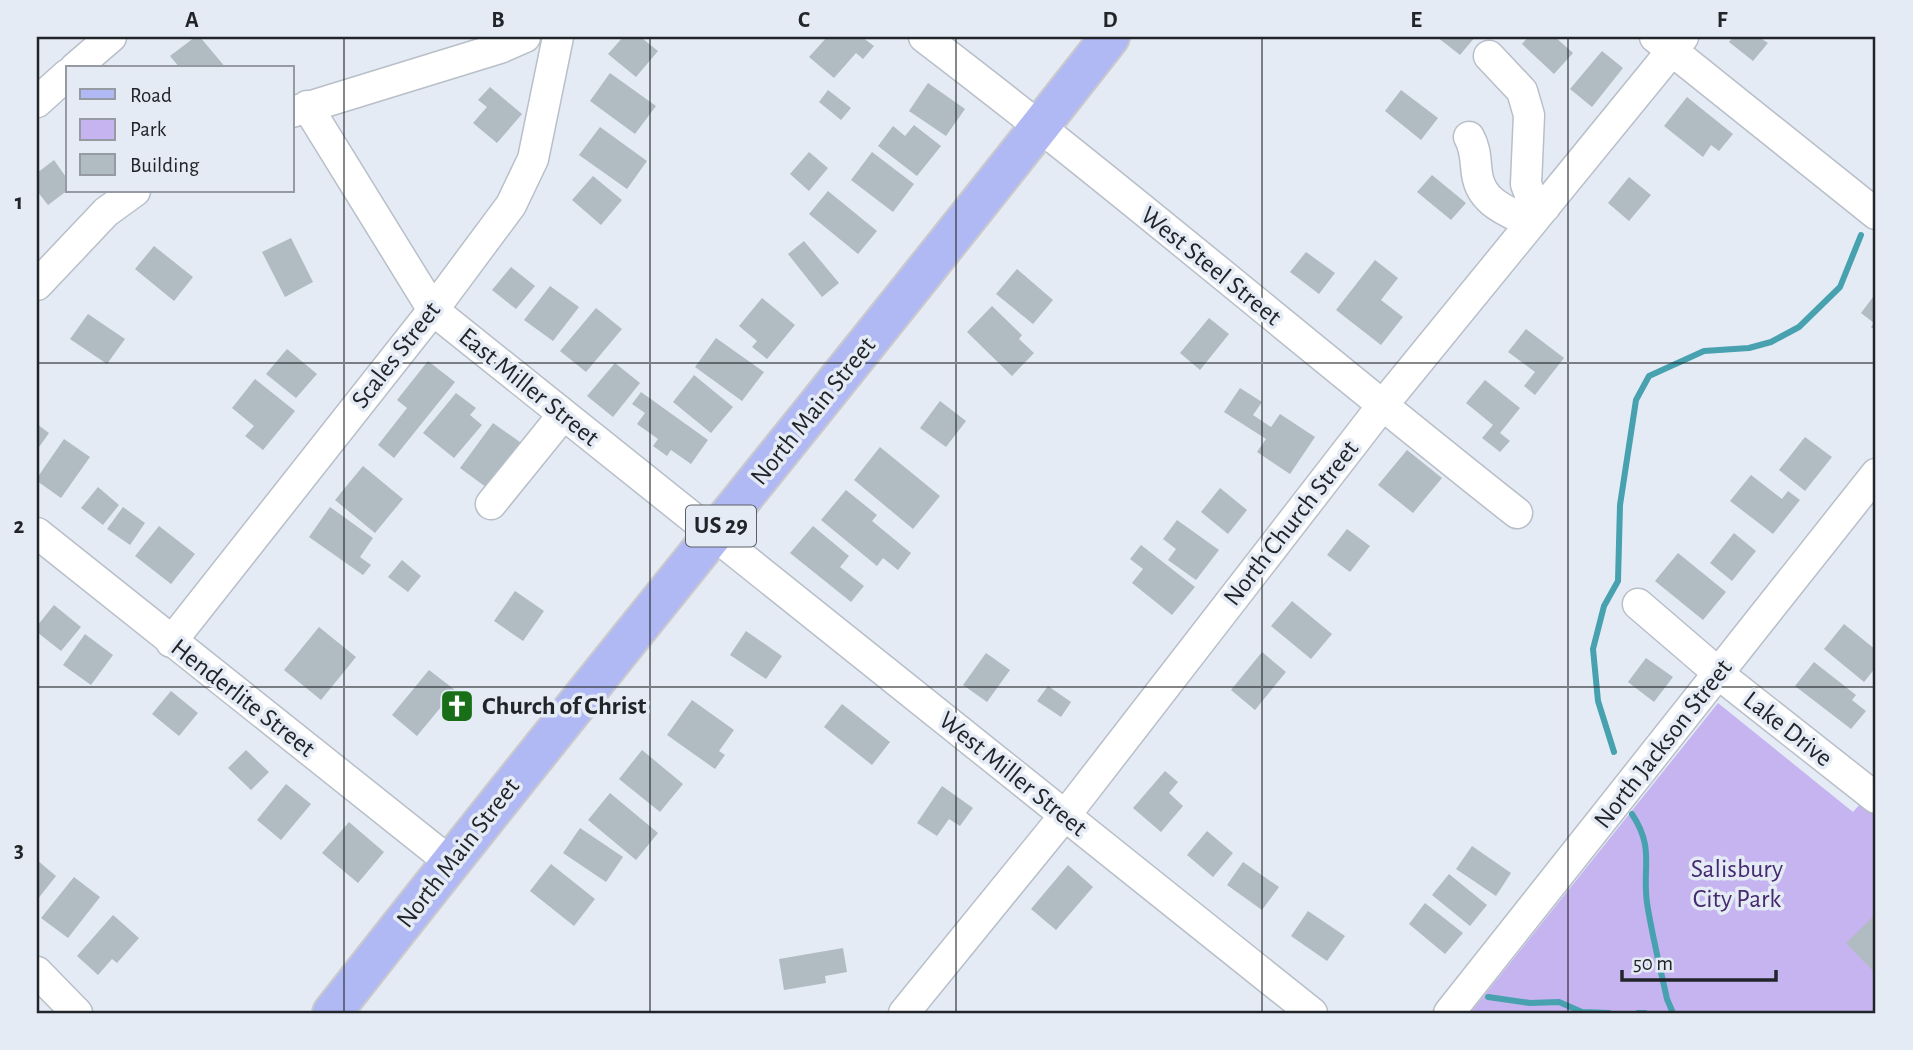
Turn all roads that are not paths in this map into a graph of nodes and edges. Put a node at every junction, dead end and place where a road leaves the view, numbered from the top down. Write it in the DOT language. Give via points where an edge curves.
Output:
graph roads {
  1 [pos="111,37"];
  2 [pos="525,37"];
  3 [pos="558,37"];
  4 [pos="923,37"];
  5 [pos="1110,37"];
  6 [pos="1670,41"];
  7 [pos="1489,56"];
  8 [pos="77,66"];
  9 [pos="66,76"];
  10 [pos="37,102"];
  11 [pos="300,109"];
  12 [pos="1040,125"];
  13 [pos="1469,136"];
  14 [pos="134,192"];
  15 [pos="1876,214"];
  16 [pos="1538,215"];
  17 [pos="37,285"];
  18 [pos="433,310"];
  19 [pos="1382,406"];
  20 [pos="563,415"];
  21 [pos="1876,474"];
  22 [pos="491,504"];
  23 [pos="1517,513"];
  24 [pos="37,533"];
  25 [pos="713,536"];
  26 [pos="1638,604"];
  27 [pos="171,642"];
  28 [pos="1719,674"];
  29 [pos="1876,798"];
  30 [pos="1065,815"];
  31 [pos="450,862"];
  32 [pos="37,972"];
  33 [pos="77,1013"];
  34 [pos="332,1013"];
  35 [pos="904,1013"];
  36 [pos="1312,1013"];
  37 [pos="1449,1013"];
  1 -- 8 [label="street"];
  2 -- 11 [label="street"];
  3 -- 18 [label="street, Scales Street" via="533,159 511,205"];
  4 -- 12 [label="street, West Steel Street"];
  5 -- 12 [label="main road, North Main Street / US 29"];
  6 -- 15 [label="street"];
  6 -- 16 [label="street, North Church Street"];
  7 -- 16 [label="street" via="1522,91 1529,115 1526,184"];
  9 -- 10 [label="street"];
  11 -- 18 [label="street, East Miller Street"];
  12 -- 19 [label="street, West Steel Street"];
  12 -- 25 [label="main road, North Main Street / US 29"];
  13 -- 16 [label="street" via="1475,147 1481,191 1488,200"];
  14 -- 17 [label="street" via="106,212"];
  16 -- 19 [label="street, North Church Street"];
  18 -- 20 [label="street, East Miller Street"];
  18 -- 27 [label="street, Scales Street"];
  19 -- 23 [label="street"];
  19 -- 30 [label="street, North Church Street"];
  20 -- 22 [label="street"];
  20 -- 25 [label="street, East Miller Street"];
  21 -- 28 [label="street, North Jackson Street"];
  24 -- 27 [label="street, Henderlite Street"];
  25 -- 30 [label="street, West Miller Street"];
  25 -- 31 [label="main road, North Main Street / US 29"];
  26 -- 28 [label="street, Lake Drive"];
  27 -- 31 [label="street, Henderlite Street"];
  28 -- 29 [label="street, Lake Drive"];
  28 -- 37 [label="street, North Jackson Street"];
  30 -- 35 [label="street, North Church Street"];
  30 -- 36 [label="street, West Miller Street"];
  31 -- 34 [label="main road, North Main Street / US 29"];
  32 -- 33 [label="street"];
}
